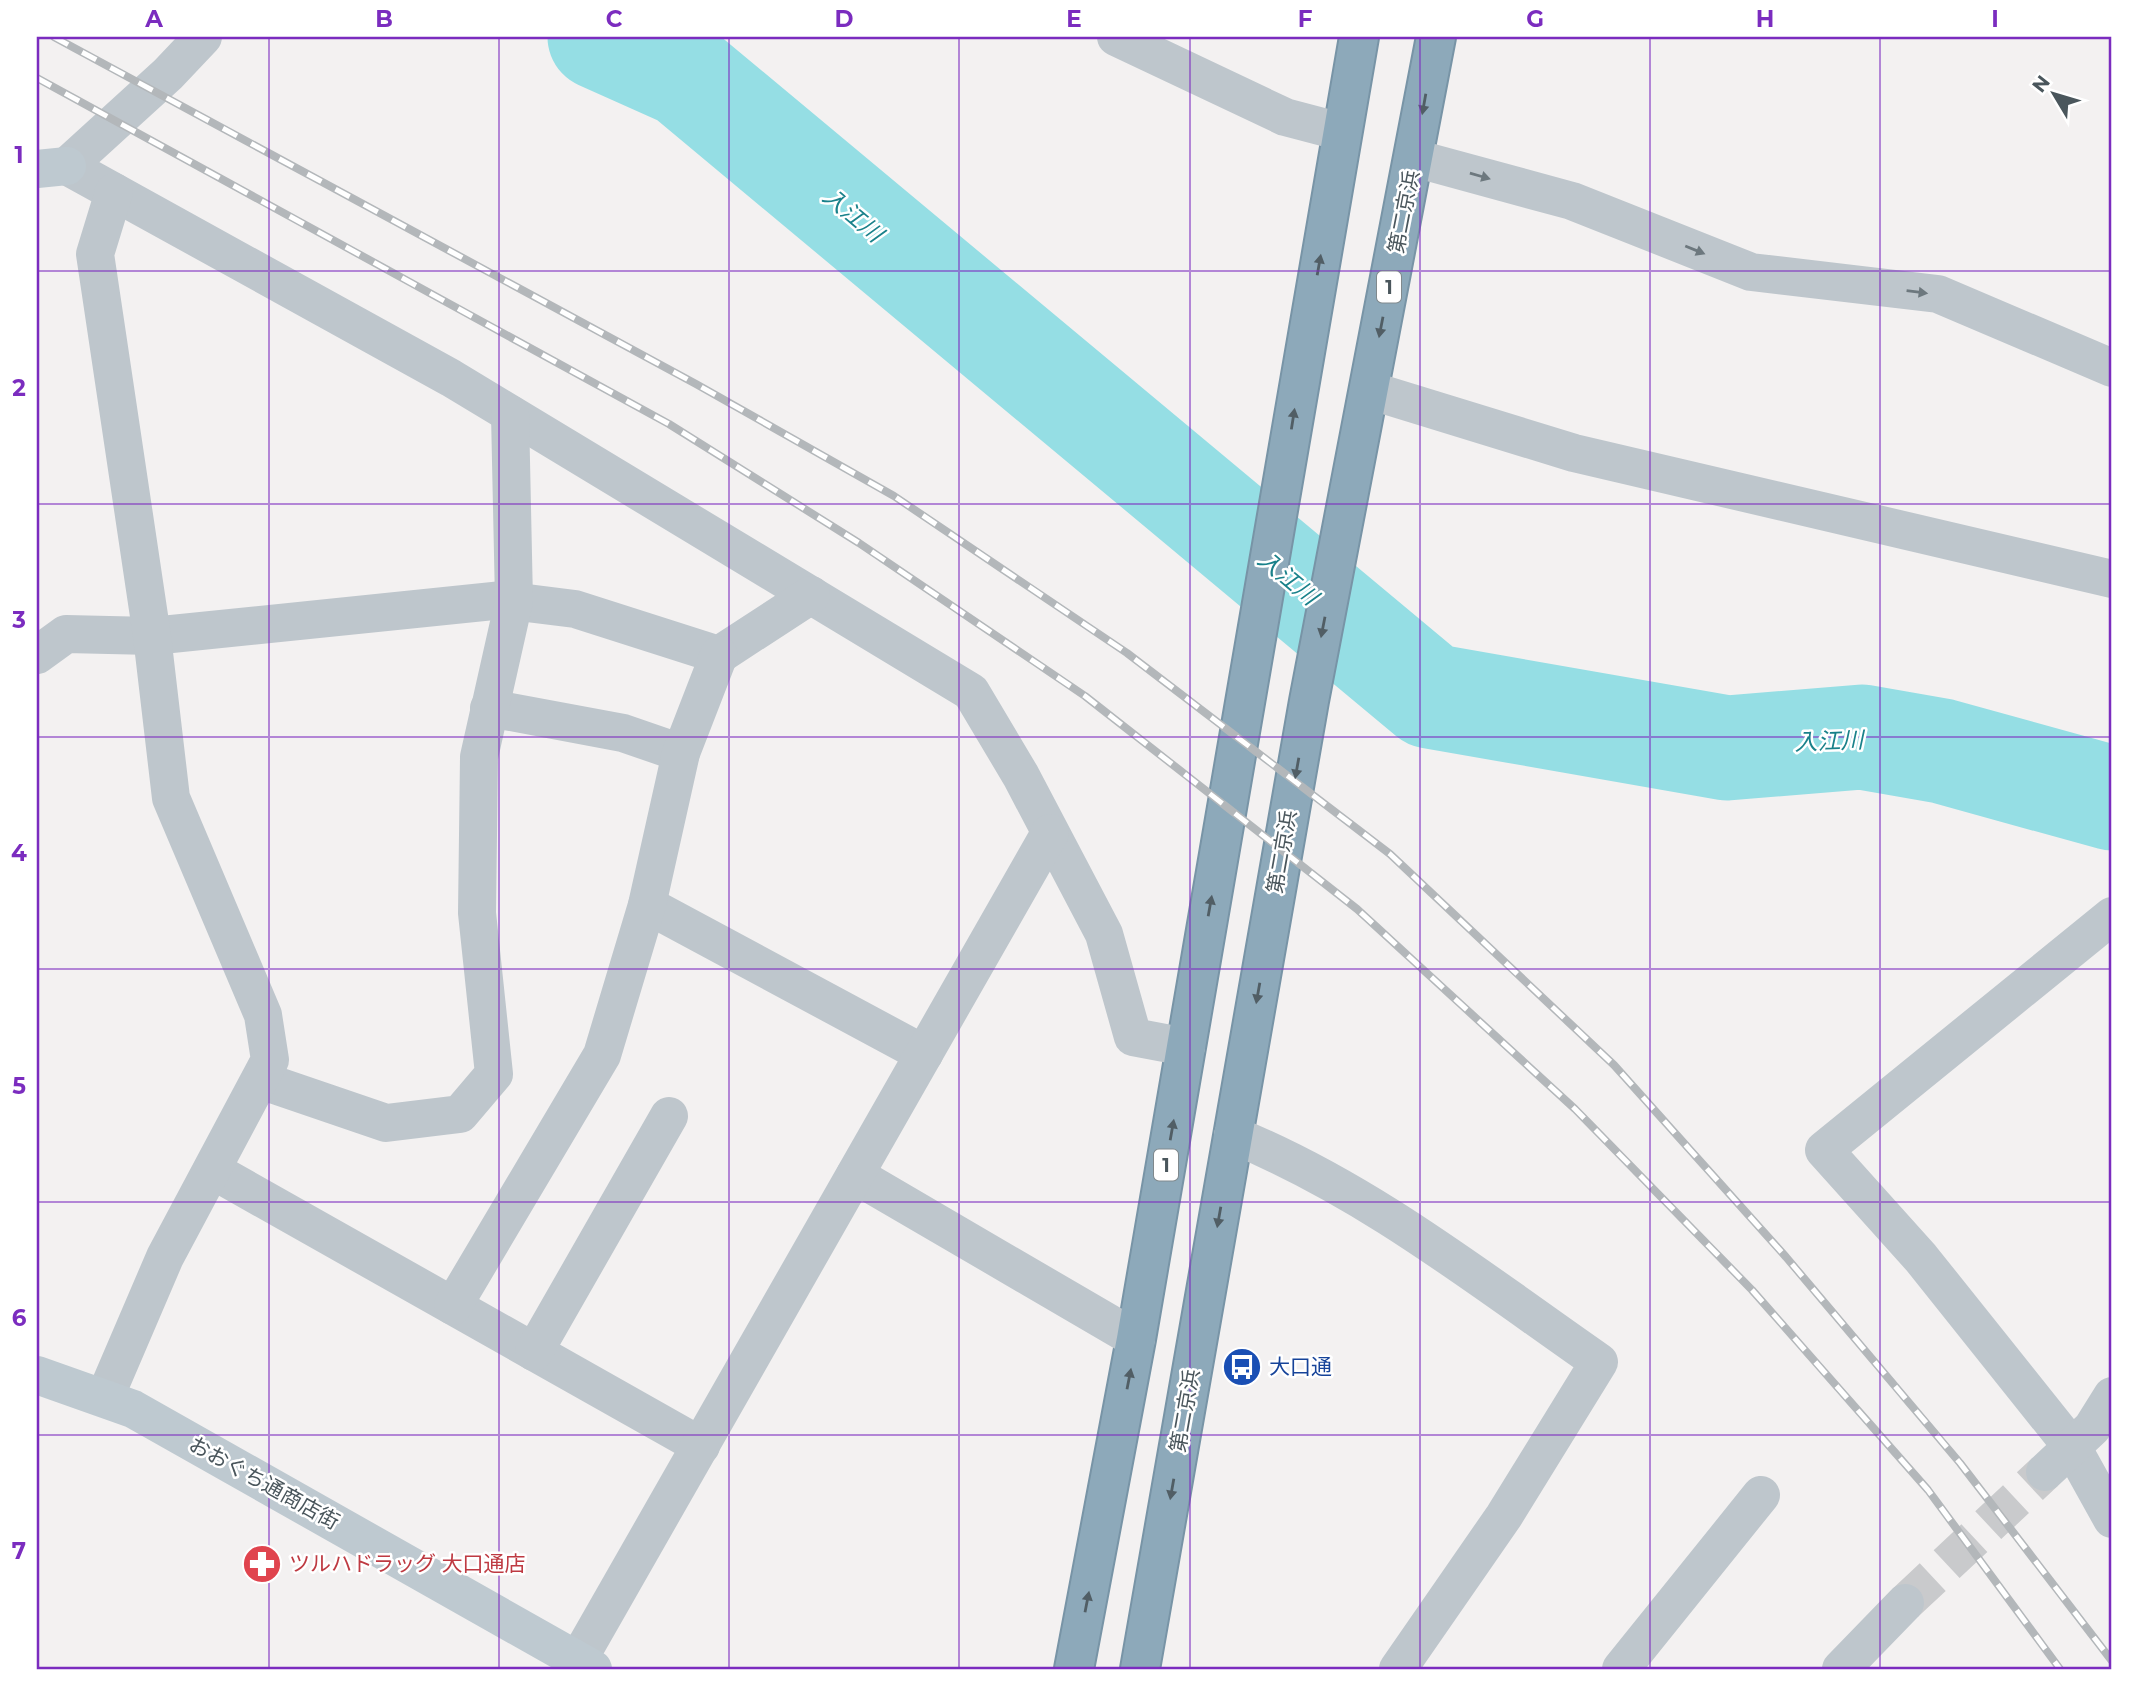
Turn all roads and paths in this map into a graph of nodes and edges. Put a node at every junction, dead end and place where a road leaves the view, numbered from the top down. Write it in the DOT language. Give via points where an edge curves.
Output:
graph roads {
  1 [pos="203,37"];
  2 [pos="1116,37"];
  3 [pos="1359,37"];
  4 [pos="1436,37"];
  5 [pos="1342,132"];
  6 [pos="1414,158"];
  7 [pos="52,167"];
  8 [pos="114,191"];
  9 [pos="2112,368"];
  10 [pos="1369,390"];
  11 [pos="510,414"];
  12 [pos="2112,579"];
  13 [pos="811,595"];
  14 [pos="514,601"];
  15 [pos="152,636"];
  16 [pos="37,655"];
  17 [pos="719,655"];
  18 [pos="489,708"];
  19 [pos="681,753"];
  20 [pos="1050,833"];
  21 [pos="647,905"];
  22 [pos="2112,916"];
  23 [pos="1186,1047"];
  24 [pos="924,1054"];
  25 [pos="260,1080"];
  26 [pos="669,1116"];
  27 [pos="1233,1135"];
  28 [pos="212,1170"];
  29 [pos="855,1175"];
  30 [pos="453,1306"];
  31 [pos="1136,1339"];
  32 [pos="534,1352"];
  33 [pos="37,1375"];
  34 [pos="2112,1396"];
  35 [pos="104,1397"];
  36 [pos="701,1446"];
  37 [pos="2058,1459"];
  38 [pos="1761,1495"];
  39 [pos="2112,1519"];
  40 [pos="1905,1603"];
  41 [pos="574,1664"];
  42 [pos="1074,1669"];
  43 [pos="1140,1669"];
  44 [pos="1398,1669"];
  45 [pos="1621,1669"];
  46 [pos="1841,1669"];
  1 -- 7 [label="street" via="168,74"];
  2 -- 5 [label="street" via="1285,117"];
  3 -- 5 [label="highway, 1"];
  4 -- 6 [label="highway, 第二京浜 / 1, one-way"];
  23 -- 5 [label="highway, 1, one-way"];
  6 -- 9 [label="street, one-way" via="1572,201 1751,272 1938,294"];
  6 -- 10 [label="highway, 第二京浜 / 1, one-way"];
  7 -- 8 [label="street"];
  8 -- 11 [label="street"];
  8 -- 15 [label="street" via="95,254"];
  10 -- 12 [label="street" via="1574,453"];
  10 -- 27 [label="highway, 第二京浜 / 1, one-way"];
  11 -- 13 [label="street"];
  11 -- 14 [label="street"];
  13 -- 17 [label="street"];
  13 -- 20 [label="street" via="971,692"];
  14 -- 15 [label="street"];
  14 -- 17 [label="street" via="575,609"];
  14 -- 18 [label="street"];
  15 -- 16 [label="street" via="65,634"];
  15 -- 25 [label="street" via="171,798 263,1015 270,1060"];
  17 -- 19 [label="street"];
  18 -- 19 [label="street" via="623,733"];
  18 -- 25 [label="street" via="479,757 477,914 494,1074 460,1114 386,1123"];
  19 -- 21 [label="street"];
  20 -- 23 [label="street" via="1104,934 1133,1037"];
  20 -- 24 [label="street"];
  21 -- 24 [label="street"];
  21 -- 30 [label="street" via="602,1055"];
  22 -- 37 [label="street" via="1824,1150 1921,1258"];
  31 -- 23 [label="highway, 1, one-way"];
  24 -- 29 [label="street"];
  25 -- 28 [label="street"];
  26 -- 32 [label="street"];
  27 -- 43 [label="highway, 第二京浜 / 1, one-way"];
  27 -- 44 [label="street" via="1280,1154 1377,1209 1599,1362 1504,1516"];
  28 -- 30 [label="street"];
  28 -- 35 [label="street" via="165,1257"];
  29 -- 31 [label="street"];
  29 -- 36 [label="street"];
  30 -- 32 [label="street"];
  42 -- 31 [label="highway, 1, one-way"];
  32 -- 36 [label="street"];
  33 -- 35 [label="main road, おおぐち通商店街"];
  34 -- 37 [label="street" via="2092,1428"];
  35 -- 41 [label="main road, おおぐち通商店街" via="133,1409"];
  36 -- 41 [label="street"];
  37 -- 39 [label="street"];
  38 -- 45 [label="street"];
  40 -- 46 [label="street"];
}
